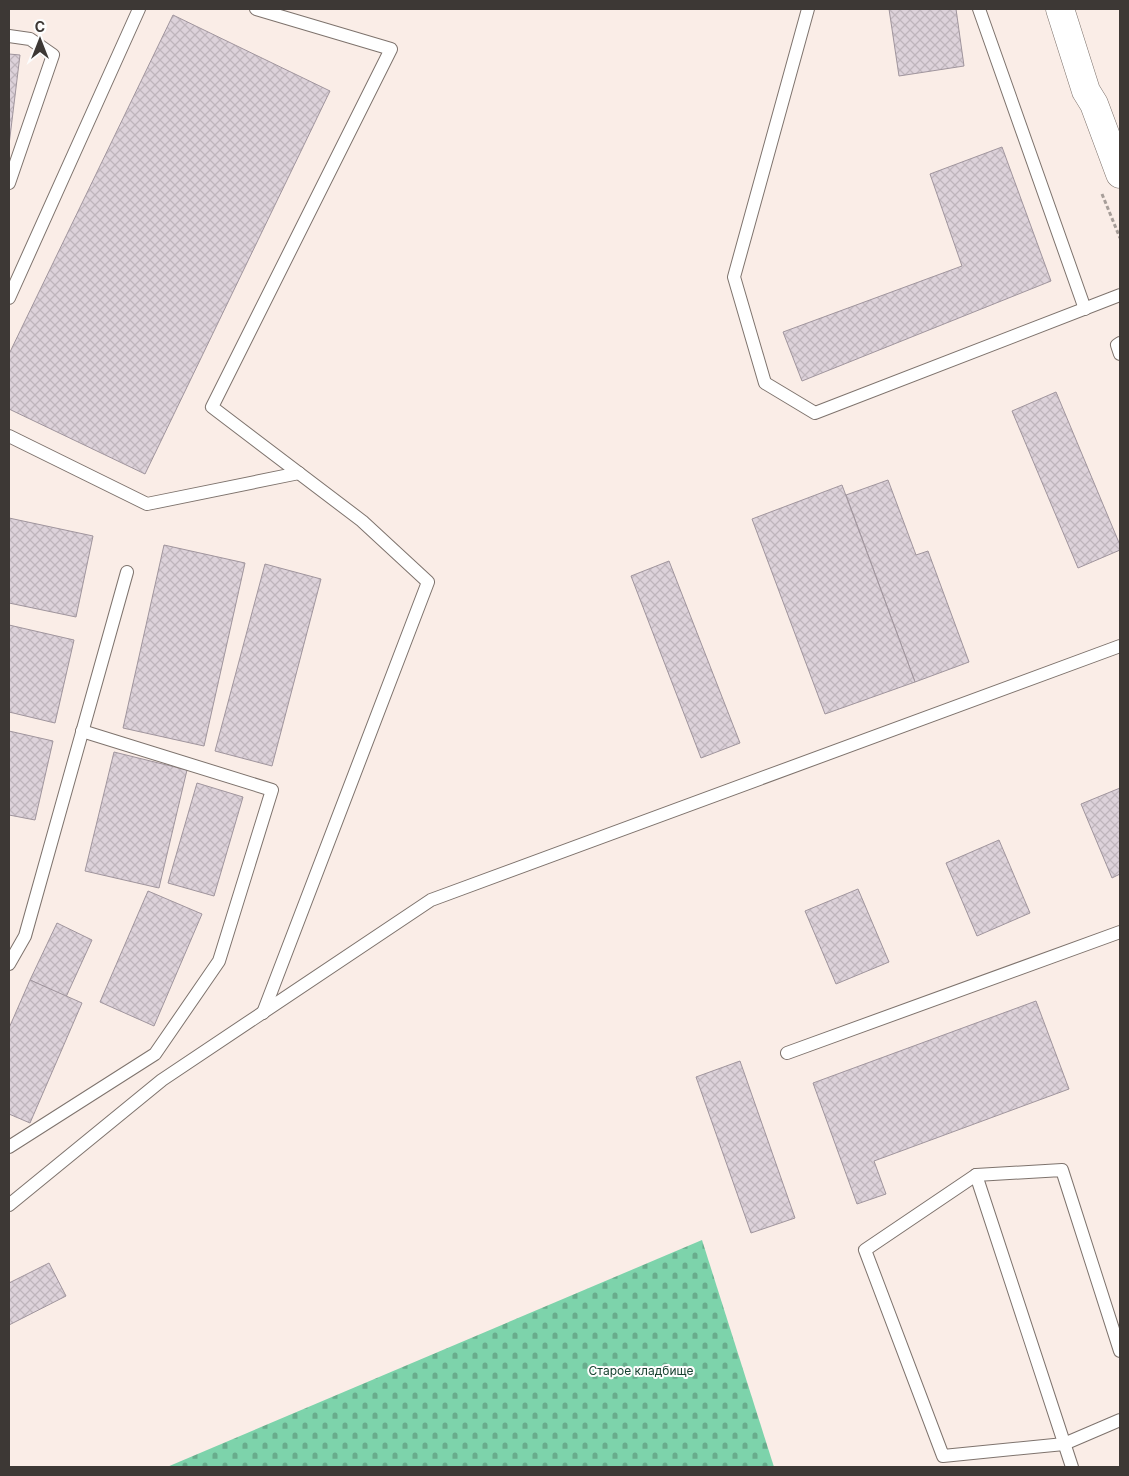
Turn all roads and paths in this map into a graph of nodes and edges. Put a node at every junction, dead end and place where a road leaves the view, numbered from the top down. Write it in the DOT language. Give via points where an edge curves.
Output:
graph roads {
  1 [pos="139,9"];
  2 [pos="256,9"];
  3 [pos="808,9"];
  4 [pos="979,9"];
  5 [pos="1060,9"];
  6 [pos="9,36"];
  7 [pos="1120,174"];
  8 [pos="9,183"];
  9 [pos="1120,295"];
  10 [pos="9,298"];
  11 [pos="1085,309"];
  12 [pos="1120,343"];
  13 [pos="1120,354"];
  14 [pos="9,436"];
  15 [pos="299,473"];
  16 [pos="127,572"];
  17 [pos="1120,646"];
  18 [pos="82,731"];
  19 [pos="1120,932"];
  20 [pos="9,964"];
  21 [pos="263,1013"];
  22 [pos="788,1053"];
  23 [pos="9,1147"];
  24 [pos="976,1175"];
  25 [pos="9,1205"];
  26 [pos="1120,1351"];
  27 [pos="1120,1420"];
  28 [pos="1064,1444"];
  29 [pos="1072,1467"];
  1 -- 10 [label="lane"];
  2 -- 15 [label="lane" via="391,49 212,407"];
  3 -- 11 [label="lane" via="734,277 765,384 815,413"];
  4 -- 11 [label="lane"];
  5 -- 7 [label="main road" via="1086,91"];
  6 -- 8 [label="lane" via="30,39 53,55"];
  9 -- 11 [label="lane"];
  12 -- 13 [label="lane" via="1117,345"];
  14 -- 15 [label="lane" via="147,504"];
  15 -- 21 [label="lane" via="362,521 428,582"];
  16 -- 18 [label="lane"];
  17 -- 21 [label="lane" via="431,900"];
  18 -- 20 [label="lane" via="24,936"];
  18 -- 23 [label="lane" via="272,790 219,961 155,1054"];
  19 -- 22 [label="lane"];
  21 -- 25 [label="lane" via="162,1080"];
  24 -- 26 [label="lane" via="1062,1170"];
  24 -- 28 [label="lane"];
  24 -- 28 [label="lane" via="865,1250 943,1456"];
  27 -- 28 [label="lane"];
  28 -- 29 [label="lane"];
}
